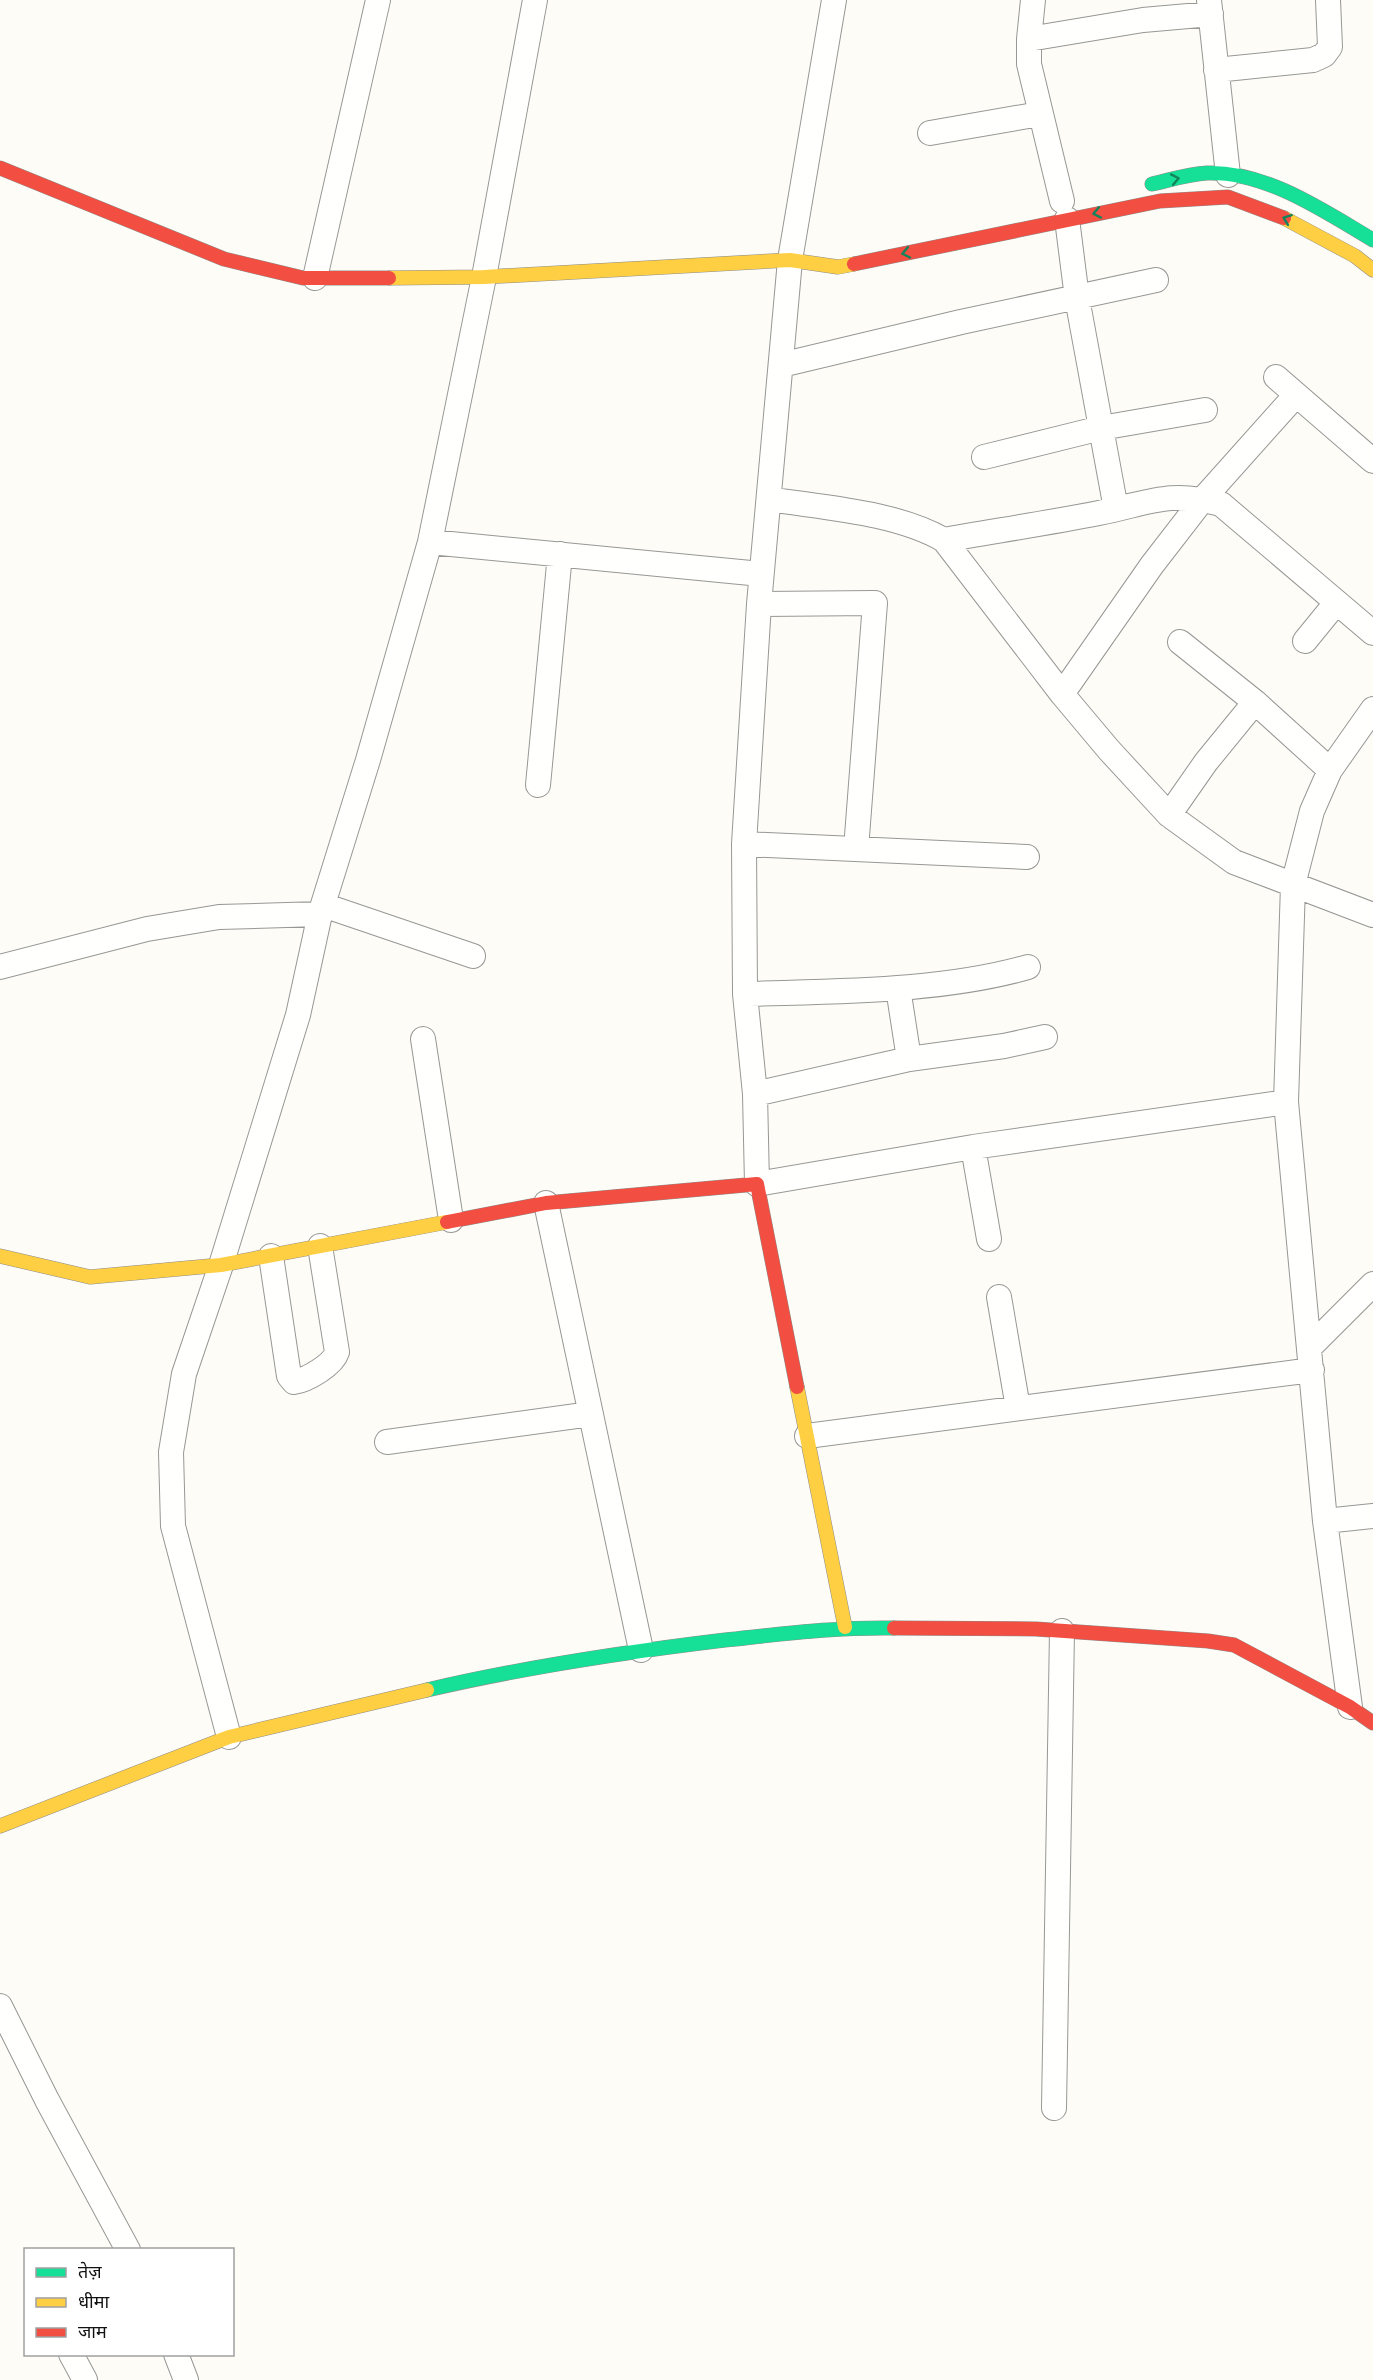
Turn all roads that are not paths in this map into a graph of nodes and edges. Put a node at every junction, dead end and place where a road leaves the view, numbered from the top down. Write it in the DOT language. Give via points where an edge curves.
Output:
graph roads {
  1 [pos="378,0"];
  2 [pos="535,0"];
  3 [pos="834,0"];
  4 [pos="1033,0"];
  5 [pos="1328,0"];
  6 [pos="1210,7"];
  7 [pos="1029,39"];
  8 [pos="1216,70"];
  9 [pos="1040,114"];
  10 [pos="930,133"];
  11 [pos="0,168"];
  12 [pos="1228,175"];
  13 [pos="1142,186"];
  14 [pos="1063,206"];
  15 [pos="1322,209"];
  16 [pos="1308,229"];
  17 [pos="1373,240"];
  18 [pos="820,250"];
  19 [pos="790,260"];
  20 [pos="1373,270"];
  21 [pos="484,277"];
  22 [pos="315,278"];
  23 [pos="1156,280"];
  24 [pos="1077,298"];
  25 [pos="781,364"];
  26 [pos="1276,377"];
  27 [pos="1296,395"];
  28 [pos="1205,410"];
  29 [pos="1101,428"];
  30 [pos="984,457"];
  31 [pos="1373,461"];
  32 [pos="769,499"];
  33 [pos="1203,499"];
  34 [pos="1116,509"];
  35 [pos="944,540"];
  36 [pos="430,542"];
  37 [pos="560,554"];
  38 [pos="761,574"];
  39 [pos="1336,603"];
  40 [pos="759,604"];
  41 [pos="1373,633"];
  42 [pos="1305,641"];
  43 [pos="1180,642"];
  44 [pos="1062,694"];
  45 [pos="1255,702"];
  46 [pos="1373,709"];
  47 [pos="1330,770"];
  48 [pos="538,785"];
  49 [pos="1169,815"];
  50 [pos="744,844"];
  51 [pos="856,849"];
  52 [pos="1027,857"];
  53 [pos="1293,885"];
  54 [pos="321,910"];
  55 [pos="1373,915"];
  56 [pos="473,956"];
  57 [pos="0,967"];
  58 [pos="1028,967"];
  59 [pos="898,988"];
  60 [pos="746,994"];
  61 [pos="1045,1037"];
  62 [pos="423,1039"];
  63 [pos="909,1059"];
  64 [pos="755,1094"];
  65 [pos="1286,1102"];
  66 [pos="973,1147"];
  67 [pos="758,1184"];
  68 [pos="546,1203"];
  69 [pos="451,1220"];
  70 [pos="989,1239"];
  71 [pos="320,1246"];
  72 [pos="0,1256"];
  73 [pos="271,1256"];
  74 [pos="221,1265"];
  75 [pos="1373,1284"];
  76 [pos="999,1297"];
  77 [pos="1311,1359"];
  78 [pos="1018,1408"];
  79 [pos="591,1414"];
  80 [pos="807,1436"];
  81 [pos="387,1442"];
  82 [pos="1373,1516"];
  83 [pos="1325,1521"];
  84 [pos="845,1627"];
  85 [pos="1062,1630"];
  86 [pos="641,1650"];
  87 [pos="1350,1707"];
  88 [pos="1373,1723"];
  89 [pos="229,1737"];
  90 [pos="0,1826"];
  91 [pos="0,2006"];
  92 [pos="1054,2108"];
  93 [pos="127,2248"];
  94 [pos="72,2356"];
  95 [pos="176,2356"];
  96 [pos="85,2380"];
  97 [pos="186,2380"];
  1 -- 22 [label="street"];
  2 -- 21 [label="street"];
  3 -- 19 [label="street"];
  4 -- 7 [label="street"];
  5 -- 8 [label="street" via="1330,47 1323,55 1313,60"];
  6 -- 7 [label="street"];
  6 -- 8 [label="street"];
  7 -- 9 [label="street" via="1029,64"];
  8 -- 12 [label="street"];
  9 -- 10 [label="street"];
  9 -- 14 [label="street"];
  11 -- 22 [label="street" via="224,259"];
  13 -- 12 [label="street, one-way" via="1210,173"];
  12 -- 15 [label="street" via="1244,177"];
  16 -- 14 [label="street, one-way" via="1228,197"];
  14 -- 19 [label="street, one-way" via="838,267"];
  14 -- 24 [label="street"];
  15 -- 16 [label="street"];
  15 -- 17 [label="street"];
  16 -- 20 [label="street"];
  18 -- 19 [label="street"];
  19 -- 21 [label="street"];
  19 -- 25 [label="street"];
  21 -- 22 [label="street"];
  21 -- 36 [label="street"];
  23 -- 24 [label="street"];
  24 -- 25 [label="street"];
  24 -- 29 [label="street"];
  25 -- 32 [label="street"];
  26 -- 27 [label="street"];
  27 -- 31 [label="street"];
  27 -- 33 [label="street"];
  28 -- 29 [label="street"];
  29 -- 30 [label="street"];
  29 -- 34 [label="street"];
  32 -- 35 [label="street" via="878,516"];
  32 -- 38 [label="street"];
  33 -- 34 [label="street" via="1169,497"];
  33 -- 39 [label="street" via="1221,504"];
  33 -- 44 [label="street"];
  34 -- 35 [label="street"];
  35 -- 44 [label="street"];
  36 -- 37 [label="street"];
  36 -- 54 [label="street" via="369,759"];
  37 -- 38 [label="street"];
  37 -- 48 [label="street"];
  38 -- 40 [label="street"];
  39 -- 41 [label="street"];
  39 -- 42 [label="street"];
  40 -- 50 [label="street"];
  40 -- 51 [label="street" via="875,603"];
  43 -- 45 [label="street"];
  44 -- 49 [label="street"];
  45 -- 47 [label="street"];
  45 -- 49 [label="street"];
  46 -- 47 [label="street"];
  47 -- 53 [label="street" via="1312,811"];
  49 -- 53 [label="street" via="1234,862"];
  50 -- 51 [label="street"];
  50 -- 60 [label="street"];
  51 -- 52 [label="street"];
  53 -- 55 [label="street"];
  53 -- 65 [label="street"];
  54 -- 56 [label="street"];
  54 -- 57 [label="street" via="219,917 147,929"];
  54 -- 74 [label="street" via="298,1016"];
  58 -- 59 [label="street" via="1005,974"];
  59 -- 60 [label="street"];
  59 -- 63 [label="street"];
  60 -- 64 [label="street"];
  61 -- 63 [label="street"];
  62 -- 69 [label="street"];
  63 -- 64 [label="street"];
  64 -- 67 [label="street"];
  65 -- 66 [label="street"];
  65 -- 77 [label="street"];
  66 -- 67 [label="street"];
  66 -- 70 [label="street"];
  67 -- 68 [label="street"];
  67 -- 80 [label="street"];
  68 -- 69 [label="street"];
  68 -- 79 [label="street"];
  69 -- 71 [label="street"];
  71 -- 73 [label="street"];
  71 -- 73 [label="street" via="337,1352 325,1366 300,1381 294,1382 289,1376"];
  72 -- 74 [label="street" via="90,1277"];
  73 -- 74 [label="street"];
  74 -- 89 [label="street" via="184,1374 171,1452 173,1526"];
  75 -- 77 [label="street"];
  76 -- 78 [label="street"];
  77 -- 78 [label="street"];
  77 -- 83 [label="street"];
  78 -- 80 [label="street"];
  79 -- 81 [label="street"];
  79 -- 86 [label="street"];
  80 -- 84 [label="street"];
  82 -- 83 [label="street"];
  83 -- 87 [label="street"];
  84 -- 85 [label="street"];
  84 -- 86 [label="street"];
  85 -- 87 [label="street" via="1234,1645"];
  85 -- 92 [label="street"];
  86 -- 89 [label="street" via="474,1679"];
  87 -- 88 [label="street"];
  89 -- 90 [label="street"];
  91 -- 93 [label="street"];
  94 -- 96 [label="street"];
  95 -- 97 [label="street"];
}
